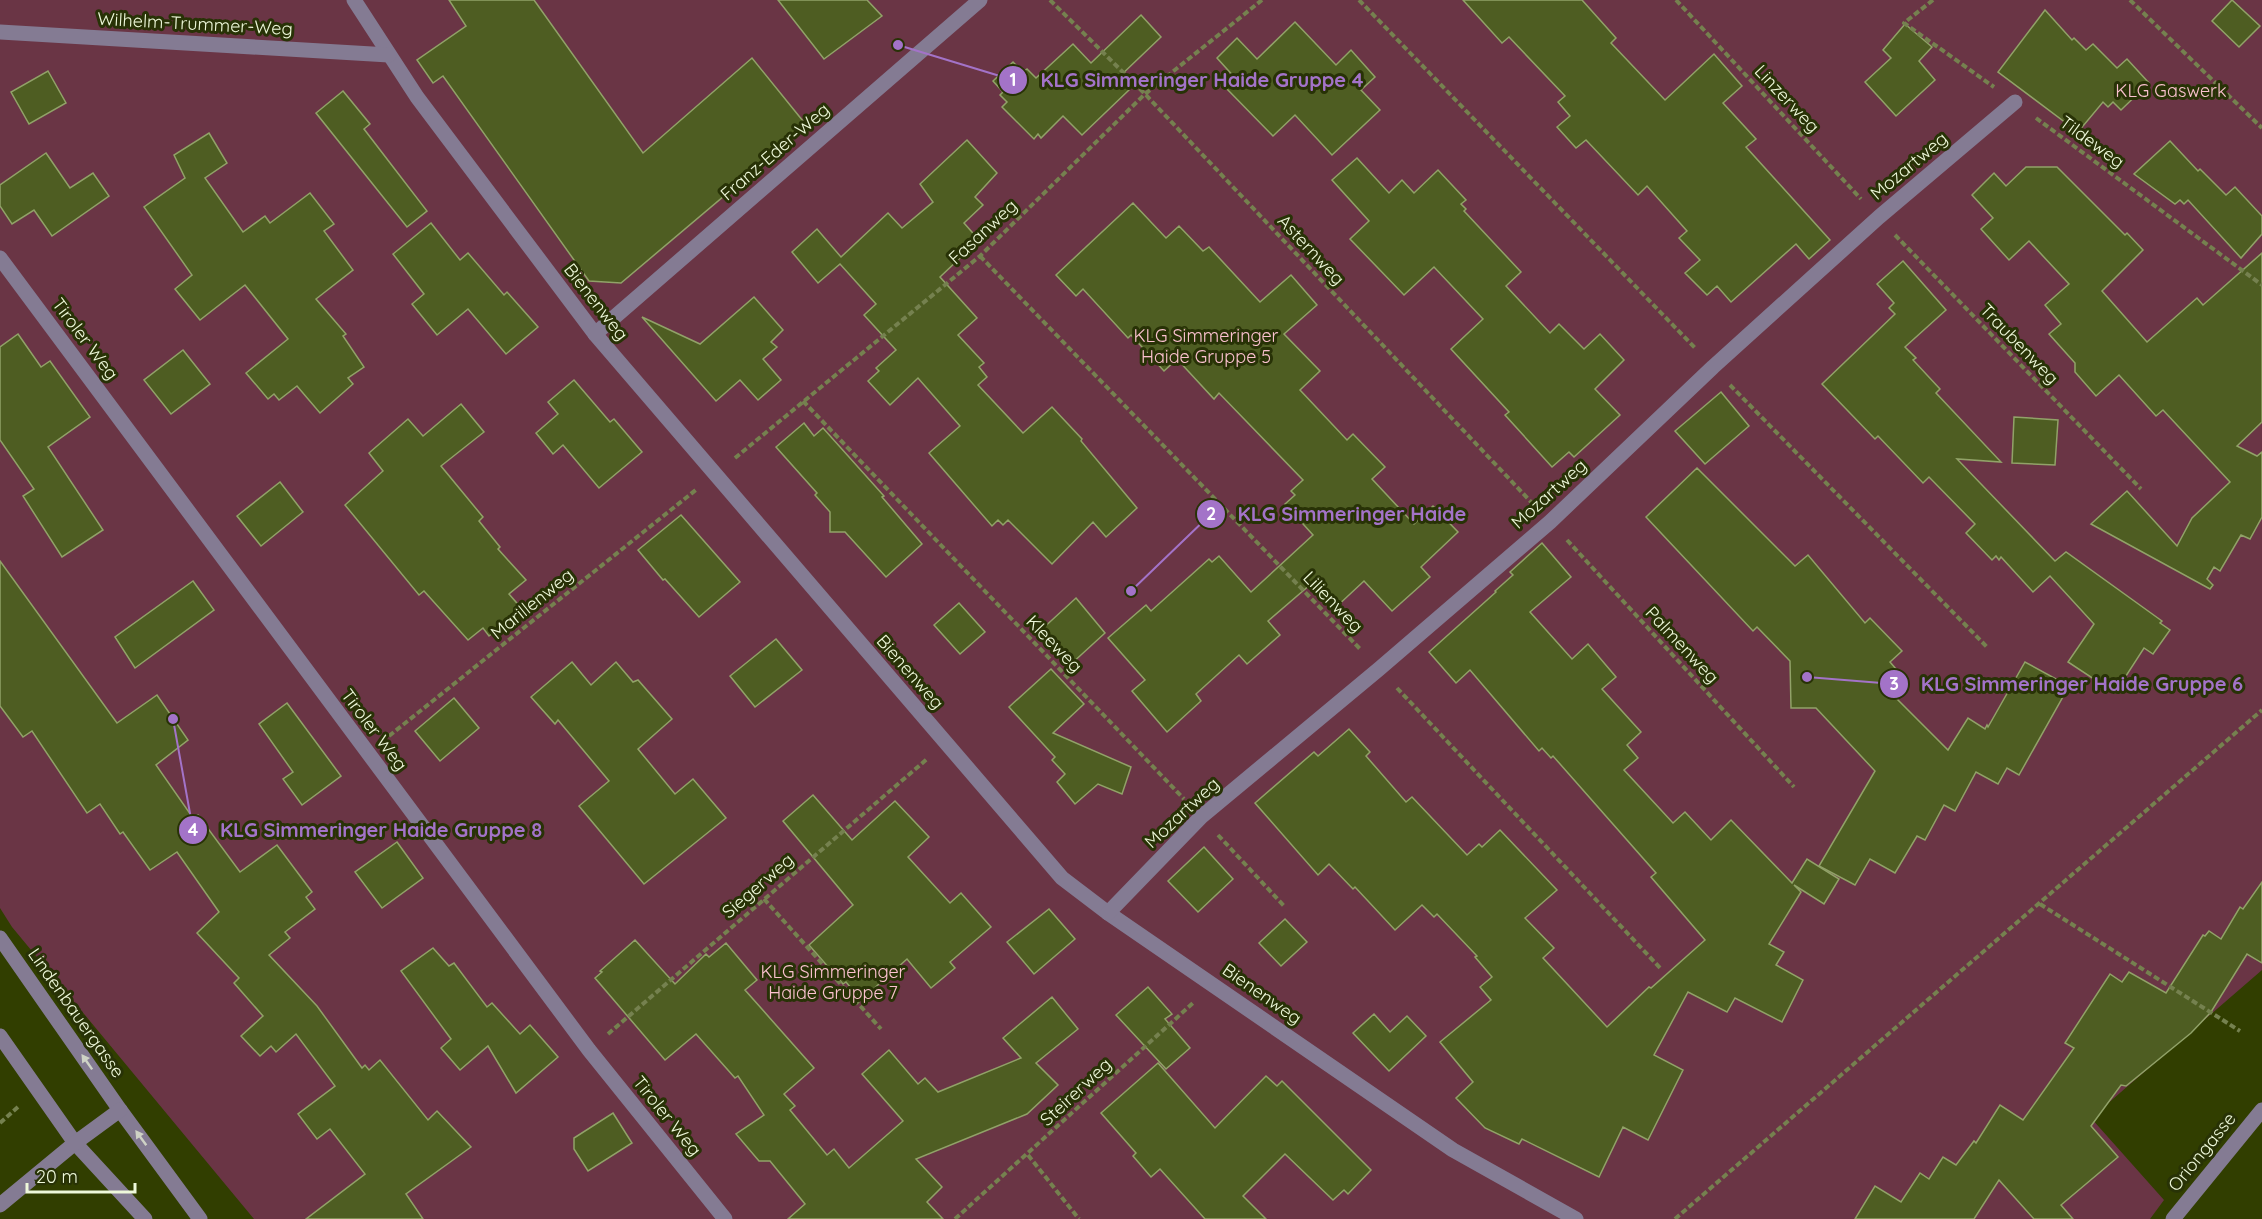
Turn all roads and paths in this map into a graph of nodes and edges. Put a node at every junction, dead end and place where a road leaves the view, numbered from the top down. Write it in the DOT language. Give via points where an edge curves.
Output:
graph roads {
  1 [pos="354,0"];
  2 [pos="981,0"];
  3 [pos="1050,0"];
  4 [pos="1262,0"];
  5 [pos="1359,0"];
  6 [pos="1676,0"];
  7 [pos="1933,0"];
  8 [pos="2130,0"];
  9 [pos="0,32"];
  10 [pos="389,55"];
  11 [pos="1145,94"];
  12 [pos="2015,102"];
  13 [pos="2262,128"];
  14 [pos="1879,217"];
  15 [pos="980,256"];
  16 [pos="0,258"];
  17 [pos="2262,285"];
  18 [pos="595,334"];
  19 [pos="1713,368"];
  20 [pos="803,401"];
  21 [pos="714,475"];
  22 [pos="2140,489"];
  23 [pos="1550,522"];
  24 [pos="1987,647"];
  25 [pos="1379,669"];
  26 [pos="2262,710"];
  27 [pos="945,742"];
  28 [pos="367,754"];
  29 [pos="1794,787"];
  30 [pos="1202,817"];
  31 [pos="764,899"];
  32 [pos="2040,904"];
  33 [pos="1285,907"];
  34 [pos="1108,913"];
  35 [pos="0,938"];
  36 [pos="1662,970"];
  37 [pos="1214,984"];
  38 [pos="881,1029"];
  39 [pos="2240,1031"];
  40 [pos="0,1036"];
  41 [pos="589,1050"];
  42 [pos="13,1099"];
  43 [pos="120,1110"];
  44 [pos="2259,1117"];
  45 [pos="0,1123"];
  46 [pos="75,1143"];
  47 [pos="1028,1155"];
  48 [pos="0,1205"];
  49 [pos="145,1219"];
  50 [pos="200,1219"];
  51 [pos="725,1219"];
  52 [pos="955,1219"];
  53 [pos="1079,1219"];
  54 [pos="1576,1219"];
  55 [pos="1676,1219"];
  56 [pos="2173,1219"];
  1 -- 10 [label="street, Bienenweg"];
  2 -- 18 [label="street, Franz-Eder-Weg"];
  3 -- 11 [label="path, Asternweg"];
  4 -- 11 [label="path, Fasanweg"];
  5 -- 19 [label="path"];
  6 -- 14 [label="path, Linzerweg"];
  7 -- 12 [label="path, Tildeweg" via="1904,22"];
  8 -- 13 [label="path"];
  9 -- 10 [label="street, Wilhelm-Trummer-Weg"];
  10 -- 18 [label="street, Bienenweg"];
  11 -- 15 [label="path, Fasanweg"];
  11 -- 23 [label="path, Asternweg"];
  12 -- 14 [label="street, Mozartweg"];
  12 -- 17 [label="path, Tildeweg"];
  14 -- 19 [label="street, Mozartweg"];
  14 -- 22 [label="path, Traubenweg"];
  15 -- 20 [label="path, Fasanweg"];
  15 -- 25 [label="path, Lilienweg"];
  16 -- 28 [label="street, Tiroler Weg"];
  18 -- 21 [label="street, Bienenweg"];
  19 -- 23 [label="street, Mozartweg"];
  19 -- 24 [label="path"];
  20 -- 21 [label="path, Fasanweg"];
  20 -- 30 [label="path, Kleeweg"];
  21 -- 27 [label="street, Bienenweg"];
  21 -- 28 [label="path, Marillenweg"];
  23 -- 25 [label="street, Mozartweg"];
  23 -- 29 [label="path, Palmenweg"];
  25 -- 30 [label="street, Mozartweg"];
  25 -- 36 [label="path, Lilienweg"];
  26 -- 32 [label="path"];
  27 -- 31 [label="path, Siegerweg"];
  27 -- 34 [label="street, Bienenweg" via="1062,878"];
  28 -- 41 [label="street, Tiroler Weg"];
  30 -- 33 [label="path, Kleeweg"];
  30 -- 34 [label="street, Mozartweg"];
  31 -- 38 [label="path"];
  31 -- 41 [label="path, Siegerweg"];
  32 -- 39 [label="path"];
  32 -- 55 [label="path"];
  34 -- 37 [label="street, Bienenweg"];
  43 -- 35 [label="street, Lindenbauergasse, one-way"];
  37 -- 47 [label="path, Steirerweg"];
  37 -- 54 [label="street, Bienenweg" via="1453,1150"];
  40 -- 46 [label="street"];
  41 -- 51 [label="street, Tiroler Weg"];
  42 -- 45 [label="path" via="19,1107"];
  43 -- 46 [label="street"];
  50 -- 43 [label="street, Lindenbauergasse, one-way"];
  44 -- 56 [label="street, Oriongasse"];
  46 -- 48 [label="street"];
  46 -- 49 [label="street"];
  47 -- 52 [label="path, Steirerweg"];
  47 -- 53 [label="path"];
}
